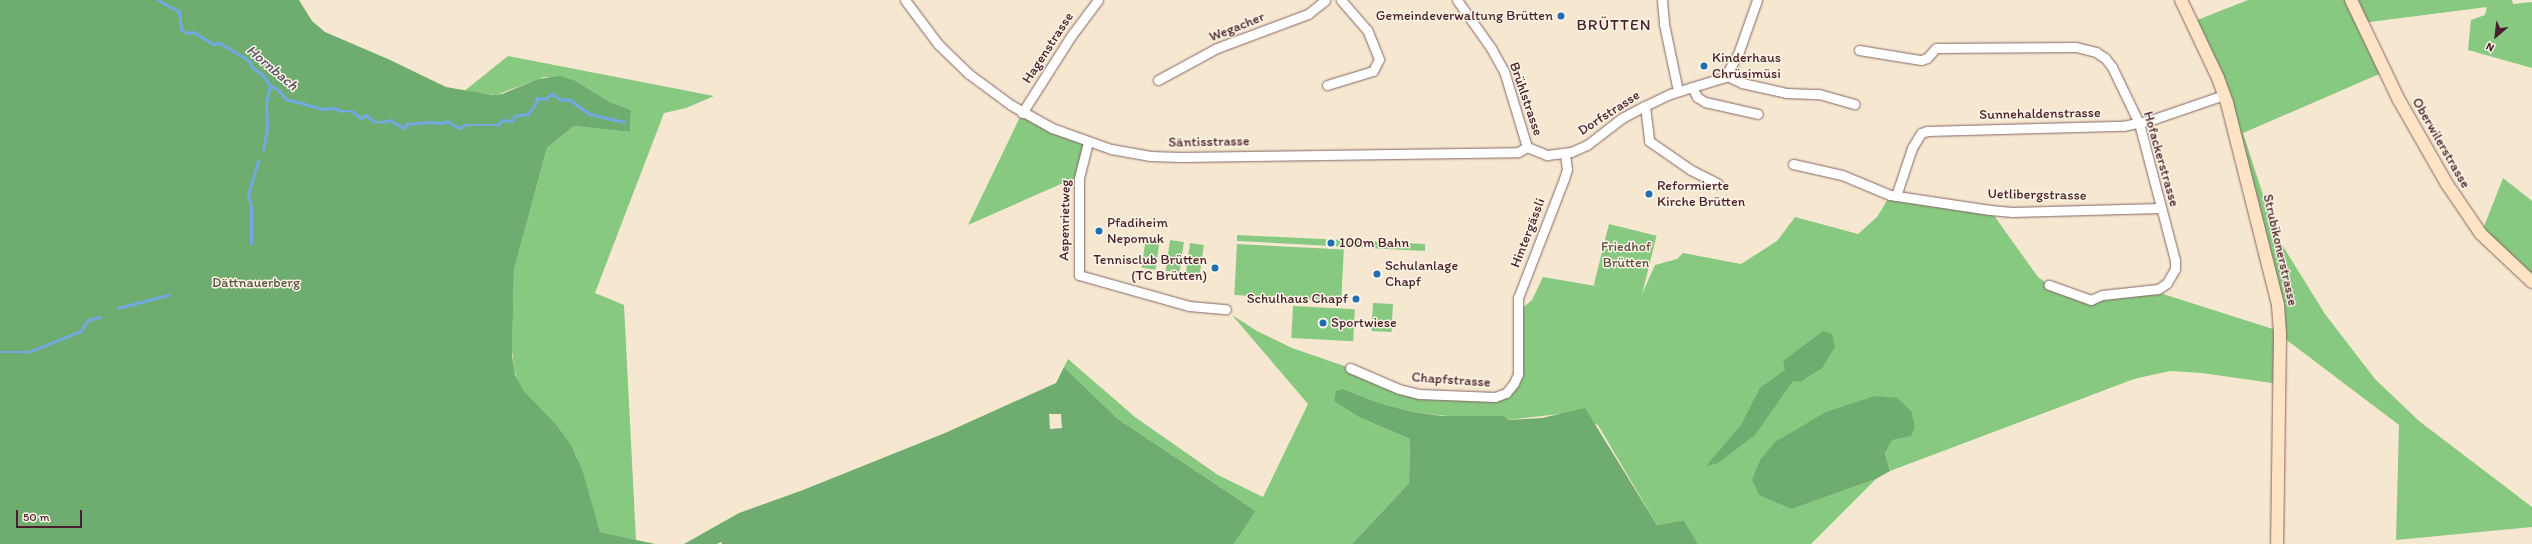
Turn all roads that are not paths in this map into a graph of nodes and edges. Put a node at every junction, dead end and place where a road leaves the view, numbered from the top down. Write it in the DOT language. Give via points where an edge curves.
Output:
graph roads {
  1 [pos="905,0"];
  2 [pos="1097,0"];
  3 [pos="1325,0"];
  4 [pos="1341,0"];
  5 [pos="1457,0"];
  6 [pos="1662,0"];
  7 [pos="1756,0"];
  8 [pos="2181,0"];
  9 [pos="2351,0"];
  10 [pos="1858,50"];
  11 [pos="1727,76"];
  12 [pos="1158,80"];
  13 [pos="1327,85"];
  14 [pos="1692,87"];
  15 [pos="1678,91"];
  16 [pos="2224,95"];
  17 [pos="1855,104"];
  18 [pos="1645,106"];
  19 [pos="1022,112"];
  20 [pos="1758,114"];
  21 [pos="2139,123"];
  22 [pos="1088,142"];
  23 [pos="1527,147"];
  24 [pos="1565,154"];
  25 [pos="1793,164"];
  26 [pos="1718,184"];
  27 [pos="1893,196"];
  28 [pos="2161,208"];
  29 [pos="2532,282"];
  30 [pos="2049,285"];
  31 [pos="1226,309"];
  32 [pos="1518,324"];
  33 [pos="1350,368"];
  34 [pos="2277,544"];
  1 -- 19 [label="street, Säntisstrasse" via="938,44 969,74"];
  2 -- 19 [label="street, Hagenstrasse"];
  3 -- 12 [label="street, Wegacher" via="1308,14 1217,48"];
  4 -- 13 [label="street" via="1367,30 1379,60 1373,71"];
  5 -- 23 [label="street, Brühlstrasse" via="1504,71"];
  6 -- 15 [label="street" via="1664,24"];
  7 -- 11 [label="street" via="1738,54"];
  8 -- 16 [label="street, Strubikonerstrasse"];
  9 -- 29 [label="street, Oberwilerstrasse" via="2392,86 2447,184 2481,234"];
  10 -- 21 [label="street, Hofackerstrasse" via="1921,60 1927,58 1936,48 2086,48 2105,58 2112,67"];
  11 -- 14 [label="street, Dorfstrasse"];
  11 -- 17 [label="street" via="1742,83 1786,93 1819,94"];
  14 -- 15 [label="street, Dorfstrasse"];
  14 -- 20 [label="street" via="1697,97 1705,102"];
  15 -- 18 [label="street, Dorfstrasse"];
  16 -- 21 [label="street, Sunnehaldenstrasse"];
  16 -- 34 [label="street, Strubikonerstrasse" via="2278,304 2280,335"];
  18 -- 24 [label="street, Dorfstrasse" via="1622,118 1587,145"];
  18 -- 26 [label="street" via="1650,141 1691,170"];
  19 -- 22 [label="street, Säntisstrasse" via="1052,128"];
  21 -- 27 [label="street, Sunnehaldenstrasse" via="2123,126 1927,131 1921,133 1912,148"];
  21 -- 28 [label="street, Hofackerstrasse"];
  22 -- 23 [label="street, Säntisstrasse" via="1150,156 1180,157 1518,152"];
  22 -- 31 [label="street, Aspenrietweg" via="1079,179 1078,274 1189,306"];
  23 -- 24 [label="street" via="1542,154"];
  24 -- 32 [label="street, Hintergässli" via="1567,169 1518,298"];
  25 -- 27 [label="street, Uetlibergstrasse" via="1842,175"];
  27 -- 28 [label="street, Uetlibergstrasse" via="2012,212"];
  28 -- 30 [label="street, Hofackerstrasse" via="2175,260 2175,269 2163,286 2158,289 2102,295 2091,300"];
  32 -- 33 [label="street, Chapfstrasse" via="1518,374 1506,393 1496,397 1419,394 1393,387"];
}
